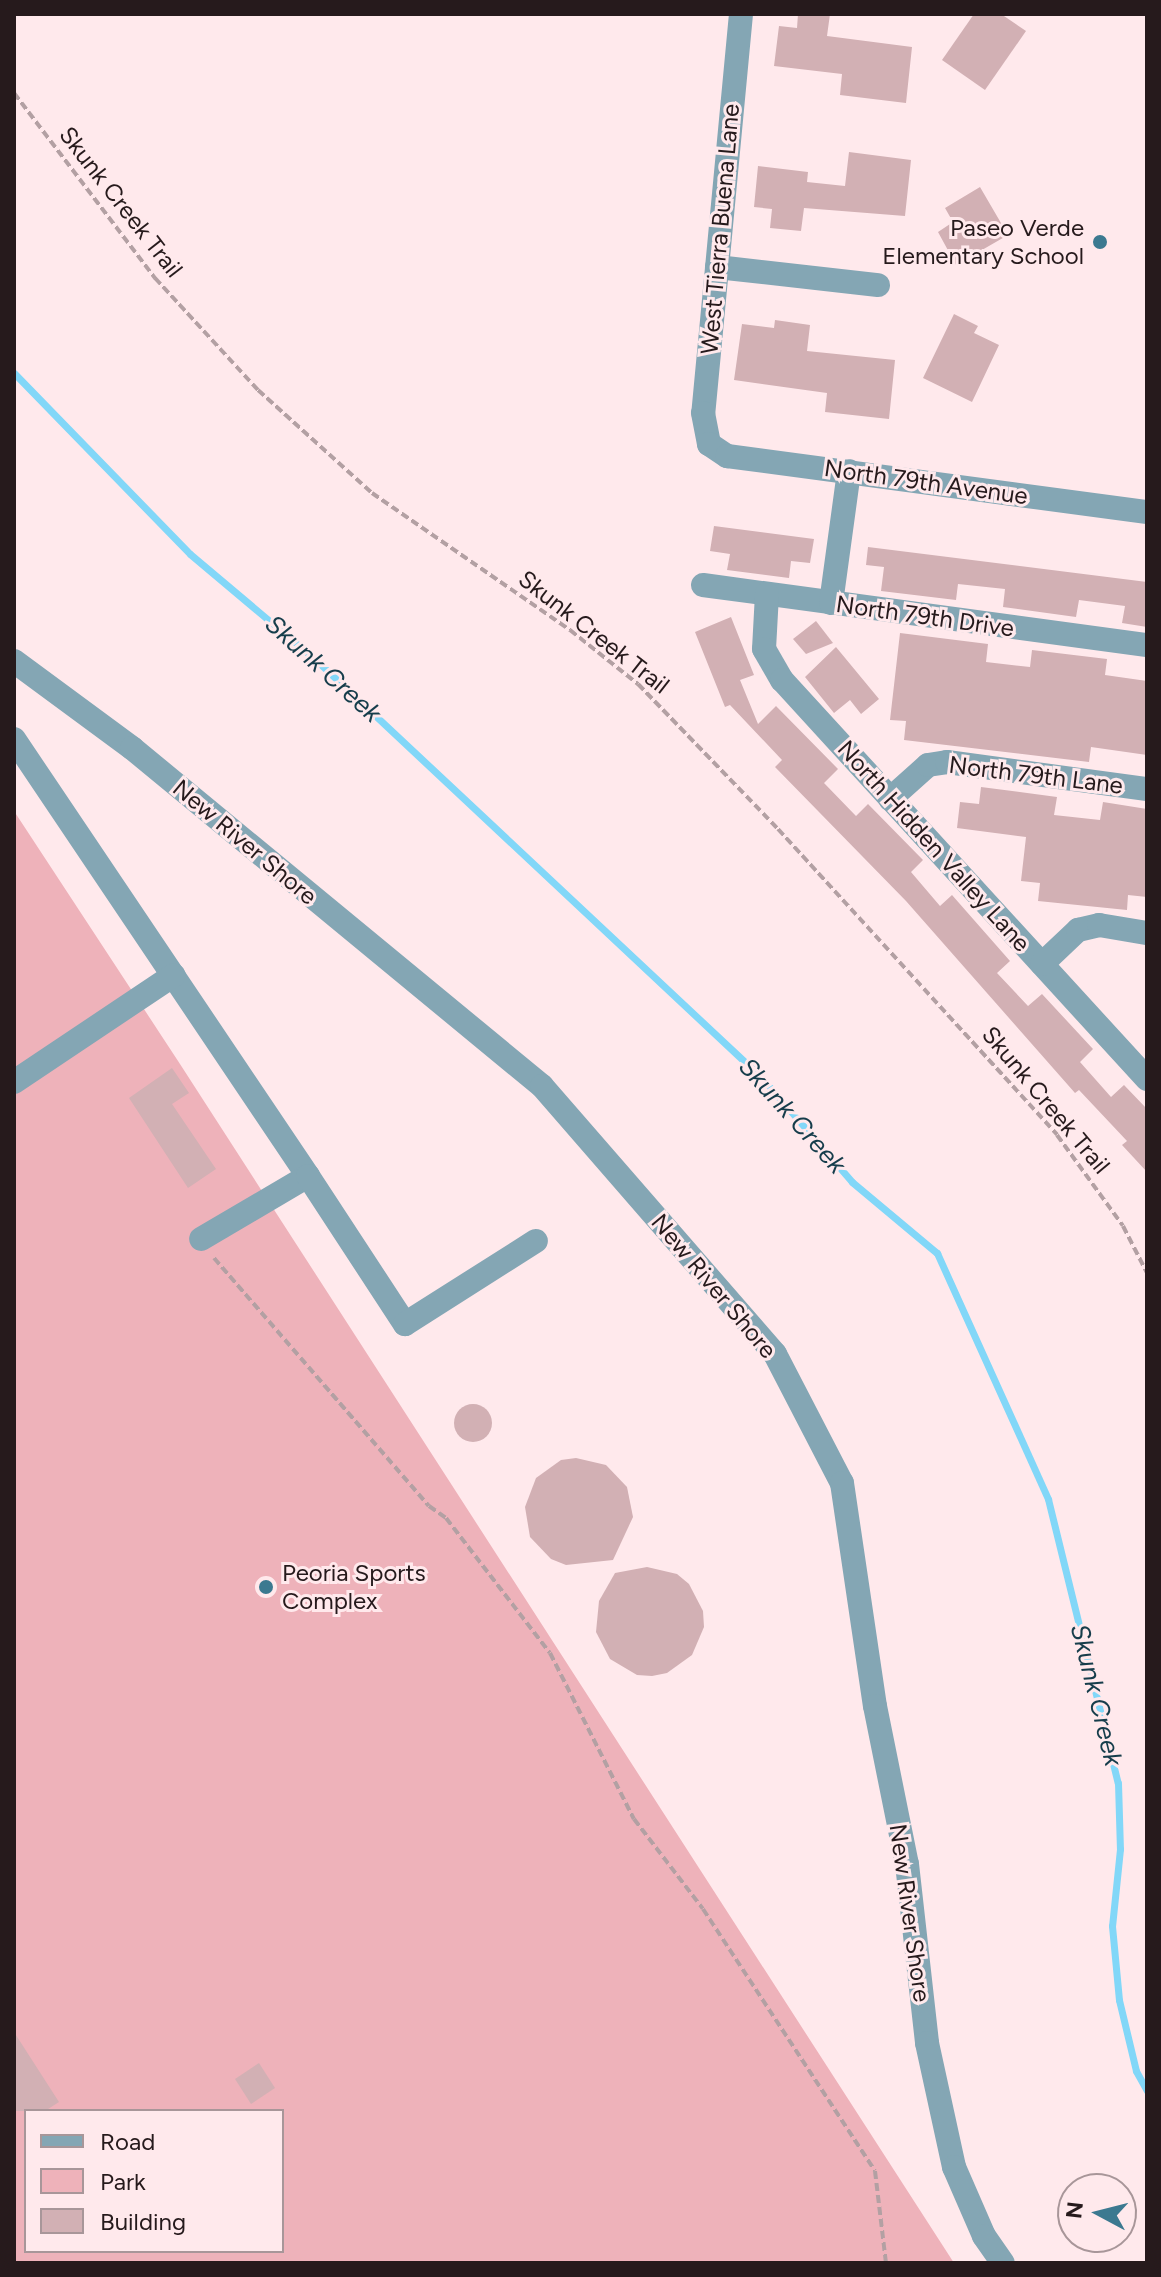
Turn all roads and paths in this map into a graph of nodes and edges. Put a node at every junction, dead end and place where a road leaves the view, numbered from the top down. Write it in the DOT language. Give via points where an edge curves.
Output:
graph roads {
  1 [pos="741,14"];
  2 [pos="14,93"];
  3 [pos="717,267"];
  4 [pos="878,285"];
  5 [pos="709,444"];
  6 [pos="849,471"];
  7 [pos="1147,512"];
  8 [pos="703,585"];
  9 [pos="767,594"];
  10 [pos="831,603"];
  11 [pos="1147,645"];
  12 [pos="14,661"];
  13 [pos="14,739"];
  14 [pos="1147,789"];
  15 [pos="890,799"];
  16 [pos="1147,933"];
  17 [pos="1042,964"];
  18 [pos="174,975"];
  19 [pos="1143,1066"];
  20 [pos="14,1082"];
  21 [pos="308,1176"];
  22 [pos="201,1239"];
  23 [pos="536,1241"];
  24 [pos="1147,1273"];
  25 [pos="886,2263"];
  26 [pos="1003,2263"];
  1 -- 3 [label="street, West Tierra Buena Lane"];
  2 -- 24 [label="path, Skunk Creek Trail" via="155,278 258,390 372,493 570,630 638,684 757,807 1042,1117 1123,1226"];
  3 -- 4 [label="street"];
  3 -- 5 [label="street, West Tierra Buena Lane" via="703,413"];
  5 -- 6 [label="street, North 79th Avenue" via="727,456"];
  6 -- 7 [label="street, North 79th Avenue"];
  6 -- 10 [label="street"];
  8 -- 9 [label="street, North 79th Drive"];
  9 -- 10 [label="street, North 79th Drive"];
  9 -- 15 [label="street, North Hidden Valley Lane" via="764,649 782,680"];
  10 -- 11 [label="street, North 79th Drive"];
  12 -- 26 [label="street, New River Shore" via="132,748 542,1086 775,1354 842,1483 875,1706 907,1864 927,2043 954,2167 984,2236"];
  13 -- 18 [label="street"];
  14 -- 15 [label="street, North 79th Lane" via="947,762 928,765"];
  15 -- 17 [label="street, North Hidden Valley Lane"];
  16 -- 17 [label="street" via="1099,925 1078,930"];
  17 -- 19 [label="street, North Hidden Valley Lane"];
  18 -- 20 [label="street"];
  18 -- 21 [label="street"];
  21 -- 22 [label="street"];
  21 -- 23 [label="street" via="405,1324"];
  22 -- 25 [label="path" via="429,1506 446,1518 550,1653 634,1819 703,1909 875,2171"];
}
